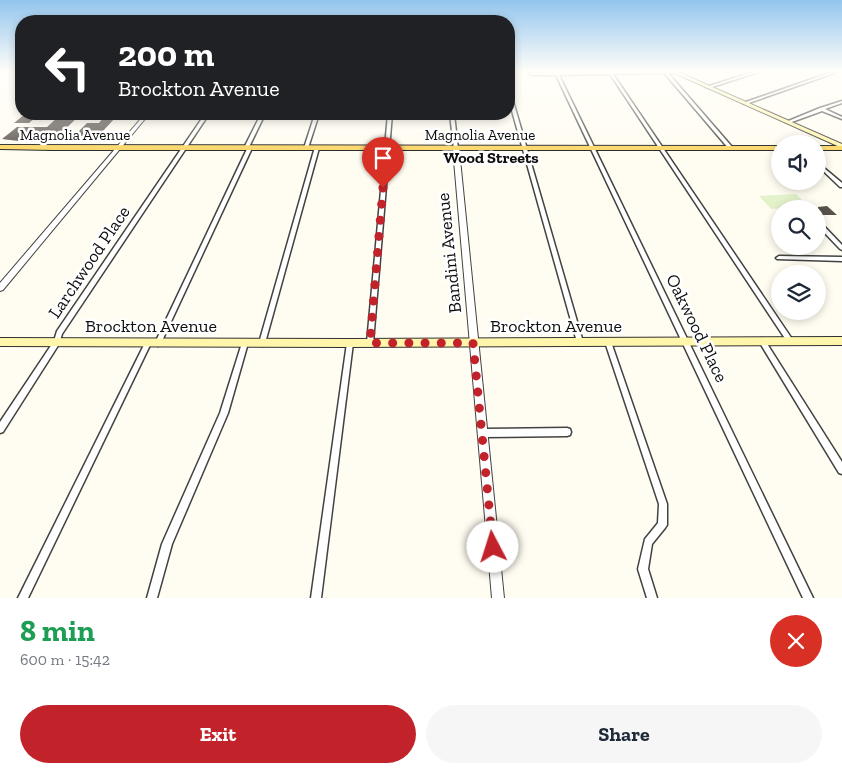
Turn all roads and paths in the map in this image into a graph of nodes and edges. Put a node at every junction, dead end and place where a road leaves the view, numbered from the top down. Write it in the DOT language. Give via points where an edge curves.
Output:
graph roads {
  1 [pos="570,100"];
  2 [pos="629,100"];
  3 [pos="689,100"];
  4 [pos="738,100"];
  5 [pos="754,100"];
  6 [pos="842,102"];
  7 [pos="745,103"];
  8 [pos="821,109"];
  9 [pos="515,116"];
  10 [pos="842,118"];
  11 [pos="142,120"];
  12 [pos="203,120"];
  13 [pos="260,120"];
  14 [pos="315,120"];
  15 [pos="389,120"];
  16 [pos="453,120"];
  17 [pos="788,122"];
  18 [pos="0,146"];
  19 [pos="842,147"];
  20 [pos="118,148"];
  21 [pos="183,148"];
  22 [pos="248,148"];
  23 [pos="306,148"];
  24 [pos="317,148"];
  25 [pos="387,148"];
  26 [pos="456,148"];
  27 [pos="524,148"];
  28 [pos="661,148"];
  29 [pos="731,148"];
  30 [pos="771,148"];
  31 [pos="826,148"];
  32 [pos="593,149"];
  33 [pos="826,171"];
  34 [pos="842,186"];
  35 [pos="826,231"];
  36 [pos="842,248"];
  37 [pos="779,258"];
  38 [pos="842,259"];
  39 [pos="0,288"];
  40 [pos="762,341"];
  41 [pos="790,341"];
  42 [pos="842,341"];
  43 [pos="0,342"];
  44 [pos="57,342"];
  45 [pos="580,342"];
  46 [pos="608,342"];
  47 [pos="685,342"];
  48 [pos="153,343"];
  49 [pos="245,343"];
  50 [pos="262,343"];
  51 [pos="350,343"];
  52 [pos="370,343"];
  53 [pos="473,343"];
  54 [pos="0,429"];
  55 [pos="567,432"];
  56 [pos="483,433"];
  57 [pos="842,470"];
  58 [pos="23,598"];
  59 [pos="152,598"];
  60 [pos="316,598"];
  61 [pos="498,598"];
  62 [pos="652,598"];
  63 [pos="808,598"];
  1 -- 32 [label="street, Oakwood Place"];
  2 -- 28 [label="street"];
  3 -- 29 [label="street"];
  4 -- 7 [label="main road"];
  5 -- 7 [label="street"];
  6 -- 8 [label="street"];
  7 -- 17 [label="main road"];
  8 -- 10 [label="street"];
  8 -- 17 [label="street"];
  9 -- 27 [label="street"];
  11 -- 20 [label="street"];
  12 -- 21 [label="street, Larchwood Place"];
  13 -- 22 [label="street"];
  14 -- 23 [label="street"];
  15 -- 25 [label="street"];
  16 -- 26 [label="street, Bandini Avenue"];
  17 -- 19 [label="main road"];
  18 -- 20 [label="main road, Magnolia Avenue"];
  19 -- 31 [label="main road"];
  20 -- 21 [label="main road, Magnolia Avenue"];
  20 -- 39 [label="street"];
  21 -- 22 [label="main road, Magnolia Avenue"];
  21 -- 44 [label="street, Larchwood Place" via="59,333"];
  22 -- 23 [label="main road, Magnolia Avenue"];
  22 -- 48 [label="street"];
  23 -- 24 [label="main road, Magnolia Avenue"];
  24 -- 25 [label="main road, Magnolia Avenue"];
  24 -- 50 [label="street"];
  25 -- 26 [label="main road, Magnolia Avenue"];
  25 -- 52 [label="street"];
  26 -- 27 [label="main road, Magnolia Avenue"];
  26 -- 53 [label="street, Bandini Avenue"];
  27 -- 32 [label="main road, Magnolia Avenue"];
  27 -- 45 [label="street"];
  28 -- 29 [label="main road, Magnolia Avenue"];
  28 -- 32 [label="main road, Magnolia Avenue"];
  28 -- 41 [label="street"];
  29 -- 30 [label="main road, Magnolia Avenue"];
  32 -- 47 [label="street, Oakwood Place"];
  33 -- 34 [label="street"];
  35 -- 36 [label="street"];
  37 -- 38 [label="street"];
  40 -- 41 [label="main road, Brockton Avenue"];
  40 -- 47 [label="main road, Brockton Avenue"];
  40 -- 57 [label="street"];
  41 -- 42 [label="main road, Brockton Avenue"];
  43 -- 44 [label="main road, Brockton Avenue"];
  44 -- 48 [label="main road, Brockton Avenue"];
  44 -- 54 [label="street, Larchwood Place"];
  45 -- 46 [label="main road, Brockton Avenue"];
  45 -- 53 [label="main road, Brockton Avenue"];
  46 -- 47 [label="main road, Brockton Avenue"];
  46 -- 62 [label="street" via="663,504 662,525 648,542 643,569"];
  47 -- 63 [label="street, Oakwood Place"];
  48 -- 49 [label="main road, Brockton Avenue"];
  48 -- 58 [label="street"];
  49 -- 50 [label="main road, Brockton Avenue"];
  49 -- 59 [label="street" via="224,413 167,544"];
  50 -- 51 [label="main road, Brockton Avenue"];
  51 -- 52 [label="main road, Brockton Avenue"];
  51 -- 60 [label="street"];
  52 -- 53 [label="main road, Brockton Avenue"];
  53 -- 56 [label="street, Bandini Avenue"];
  55 -- 56 [label="street"];
  56 -- 61 [label="street, Bandini Avenue"];
}
